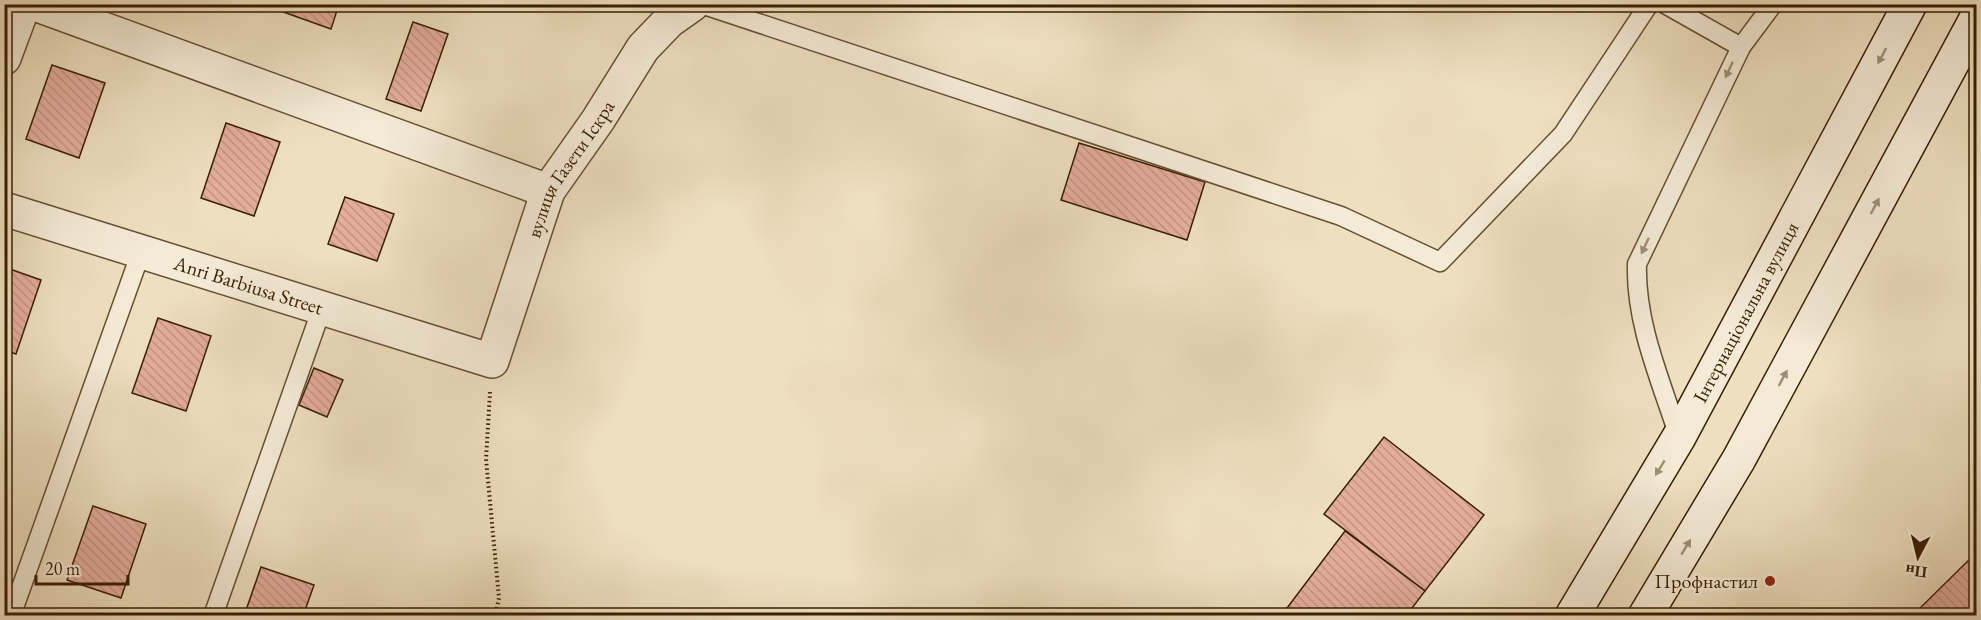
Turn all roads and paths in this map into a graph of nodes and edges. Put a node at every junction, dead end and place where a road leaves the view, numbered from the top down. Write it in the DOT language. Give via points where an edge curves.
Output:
graph roads {
  1 [pos="24,4"];
  2 [pos="34,4"];
  3 [pos="693,4"];
  4 [pos="701,4"];
  5 [pos="1649,4"];
  6 [pos="1665,4"];
  7 [pos="1773,4"];
  8 [pos="1910,4"];
  9 [pos="1977,19"];
  10 [pos="1741,47"];
  11 [pos="4,58"];
  12 [pos="548,191"];
  13 [pos="4,209"];
  14 [pos="141,252"];
  15 [pos="322,308"];
  16 [pos="492,361"];
  17 [pos="1679,437"];
  18 [pos="11,615"];
  19 [pos="213,615"];
  20 [pos="495,615"];
  21 [pos="1572,615"];
  22 [pos="1645,615"];
  1 -- 11 [label="street"];
  2 -- 12 [label="street"];
  3 -- 12 [label="street, вулиця Газети Іскра" via="669,21 643,48"];
  4 -- 5 [label="lane" via="1341,216 1440,262 1563,134"];
  6 -- 10 [label="lane"];
  7 -- 10 [label="lane"];
  8 -- 17 [label="street, Інтернаціональна вулиця, one-way"];
  22 -- 9 [label="street, one-way" via="1739,459"];
  10 -- 17 [label="lane, one-way" via="1637,264 1636,289 1644,327"];
  12 -- 16 [label="street, вулиця Газети Іскра"];
  13 -- 14 [label="street, Anri Barbiusa Street"];
  14 -- 15 [label="street, Anri Barbiusa Street"];
  14 -- 18 [label="lane"];
  15 -- 16 [label="street, Anri Barbiusa Street"];
  15 -- 19 [label="lane"];
  16 -- 20 [label="path" via="486,459 499,598"];
  17 -- 21 [label="street, Інтернаціональна вулиця, one-way"];
}
